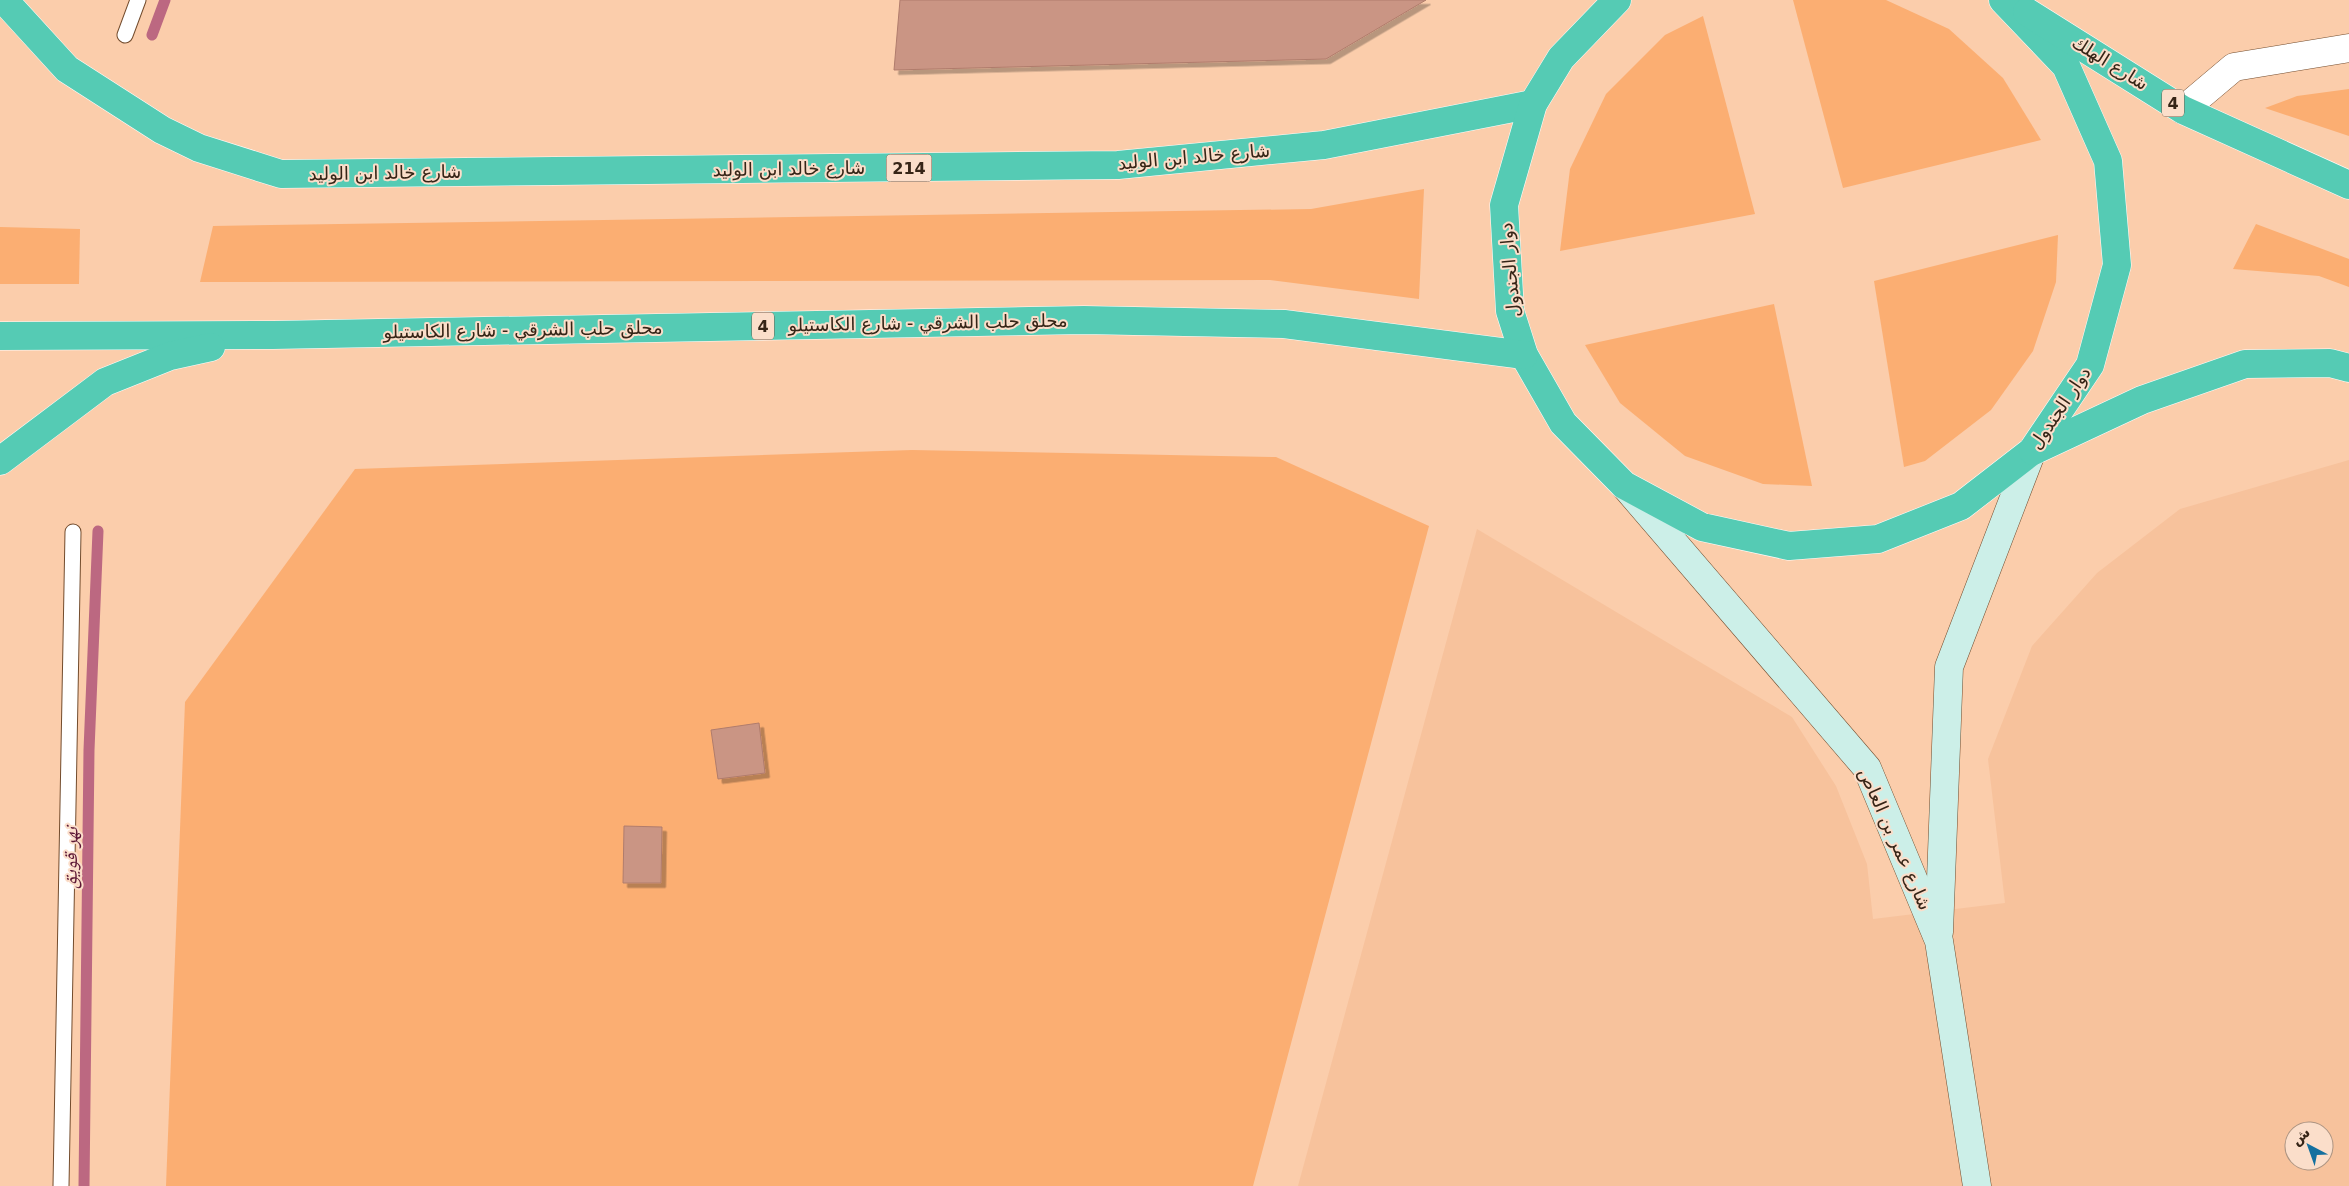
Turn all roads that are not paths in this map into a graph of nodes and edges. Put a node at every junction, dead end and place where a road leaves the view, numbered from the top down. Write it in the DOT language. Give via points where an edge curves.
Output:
graph roads {
  1 [pos="4,0"];
  2 [pos="138,0"];
  3 [pos="1617,0"];
  4 [pos="2003,0"];
  5 [pos="2009,0"];
  6 [pos="125,35"];
  7 [pos="2349,48"];
  8 [pos="1534,104"];
  9 [pos="2183,110"];
  10 [pos="2349,185"];
  11 [pos="273,335"];
  12 [pos="0,336"];
  13 [pos="1524,355"];
  14 [pos="2349,368"];
  15 [pos="2032,451"];
  16 [pos="0,461"];
  17 [pos="1624,485"];
  18 [pos="73,532"];
  19 [pos="1939,941"];
  20 [pos="61,1186"];
  21 [pos="1977,1186"];
  1 -- 8 [label="highway, شارع خالد ابن الوليد / 214" via="67,69 162,130 199,148 280,174 1118,165 1324,145"];
  2 -- 6 [label="lane"];
  3 -- 8 [label="highway, دوار الجندول" via="1561,58"];
  4 -- 15 [label="highway, دوار الجندول" via="2066,66 2108,161 2117,264 2090,365"];
  5 -- 9 [label="highway, شارع الهلك / 4"];
  7 -- 9 [label="street" via="2234,67"];
  8 -- 13 [label="highway, دوار الجندول" via="1504,205 1510,311"];
  9 -- 10 [label="highway, شارع الهلك / 4"];
  11 -- 12 [label="highway, محلق حلب الشرقي - شارع الكاستيلو / 4"];
  11 -- 13 [label="highway, محلق حلب الشرقي - شارع الكاستيلو / 4" via="1084,320 1284,324"];
  11 -- 16 [label="highway" via="170,356 105,382"];
  13 -- 17 [label="highway, دوار الجندول" via="1563,423"];
  14 -- 15 [label="highway" via="2330,363 2245,364 2142,400"];
  15 -- 17 [label="highway, دوار الجندول" via="1961,506 1878,538 1789,546 1702,527"];
  15 -- 19 [label="street" via="1949,667"];
  17 -- 19 [label="street, شارع عمر بن العاص" via="1867,768"];
  18 -- 20 [label="lane"];
  19 -- 21 [label="street, شارع عمر بن العاص"];
}
